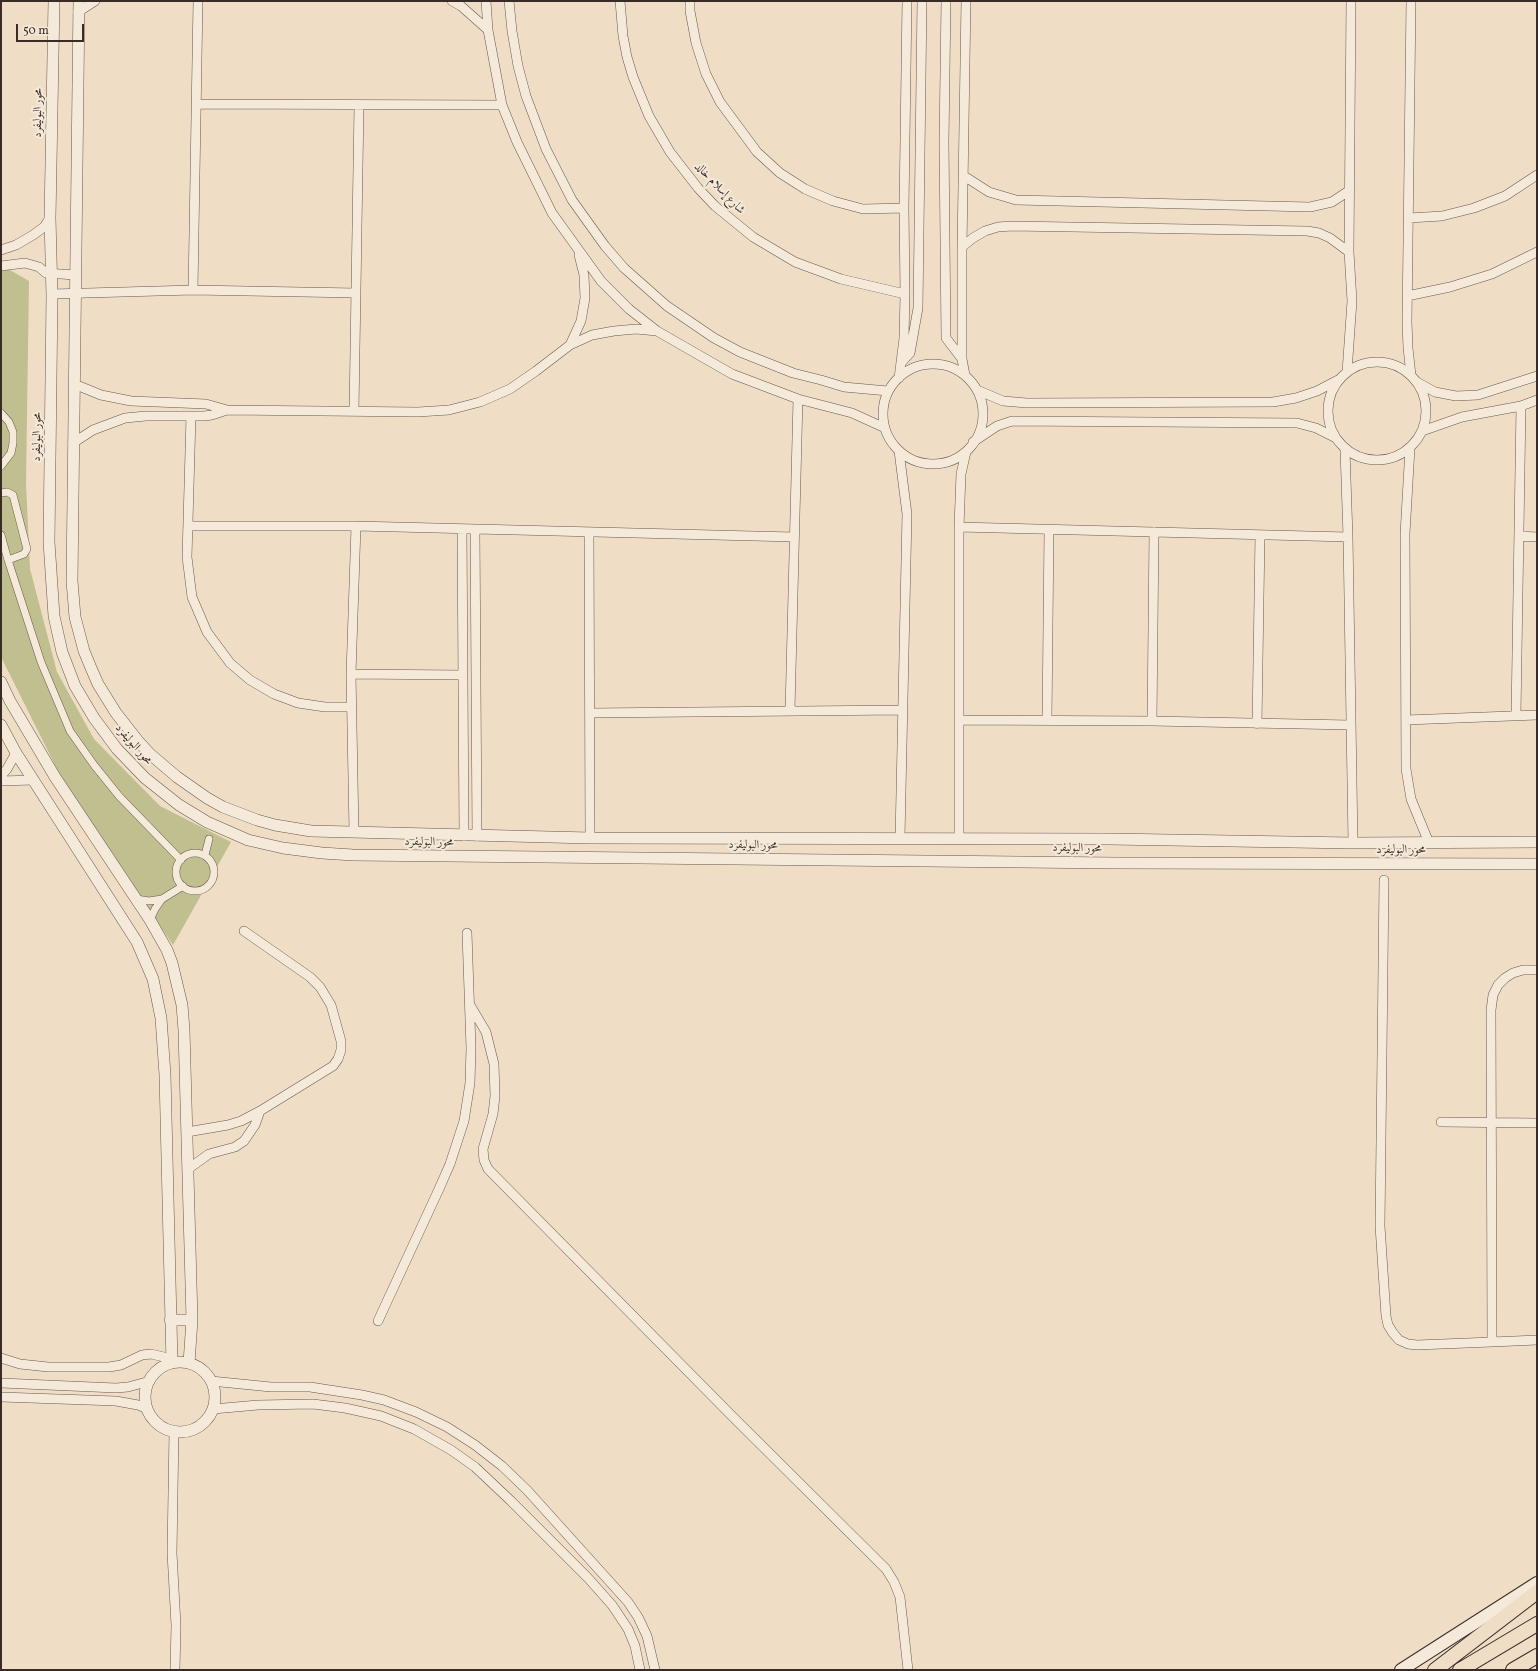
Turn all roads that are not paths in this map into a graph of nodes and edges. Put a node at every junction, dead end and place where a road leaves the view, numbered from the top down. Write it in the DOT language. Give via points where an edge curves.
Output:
graph roads {
  1 [pos="54,1"];
  2 [pos="95,1"];
  3 [pos="198,1"];
  4 [pos="452,1"];
  5 [pos="486,1"];
  6 [pos="509,1"];
  7 [pos="620,1"];
  8 [pos="690,1"];
  9 [pos="907,1"];
  10 [pos="922,1"];
  11 [pos="946,1"];
  12 [pos="966,1"];
  13 [pos="1351,1"];
  14 [pos="1411,1"];
  15 [pos="78,6"];
  16 [pos="488,30"];
  17 [pos="196,104"];
  18 [pos="502,105"];
  19 [pos="359,106"];
  20 [pos="1537,174"];
  21 [pos="964,176"];
  22 [pos="1350,190"];
  23 [pos="904,208"];
  24 [pos="50,218"];
  25 [pos="1409,218"];
  26 [pos="962,247"];
  27 [pos="1,250"];
  28 [pos="578,252"];
  29 [pos="1349,252"];
  30 [pos="1537,252"];
  31 [pos="1,266"];
  32 [pos="52,274"];
  33 [pos="75,275"];
  34 [pos="193,290"];
  35 [pos="356,293"];
  36 [pos="52,294"];
  37 [pos="75,294"];
  38 [pos="905,294"];
  39 [pos="1407,296"];
  40 [pos="657,331"];
  41 [pos="570,345"];
  42 [pos="962,359"];
  43 [pos="901,363"];
  44 [pos="1347,372"];
  45 [pos="965,375"];
  46 [pos="1537,376"];
  47 [pos="899,378"];
  48 [pos="1414,378"];
  49 [pos="1338,380"];
  50 [pos="74,384"];
  51 [pos="977,390"];
  52 [pos="888,392"];
  53 [pos="798,399"];
  54 [pos="1537,400"];
  55 [pos="1521,406"];
  56 [pos="227,410"];
  57 [pos="354,411"];
  58 [pos="1,413"];
  59 [pos="191,416"];
  60 [pos="885,428"];
  61 [pos="1422,431"];
  62 [pos="1334,437"];
  63 [pos="973,442"];
  64 [pos="73,443"];
  65 [pos="1410,448"];
  66 [pos="1345,450"];
  67 [pos="899,451"];
  68 [pos="966,452"];
  69 [pos="1,466"];
  70 [pos="1,493"];
  71 [pos="188,526"];
  72 [pos="356,526"];
  73 [pos="959,528"];
  74 [pos="462,529"];
  75 [pos="475,529"];
  76 [pos="1049,530"];
  77 [pos="588,532"];
  78 [pos="1154,532"];
  79 [pos="1,535"];
  80 [pos="1260,535"];
  81 [pos="1519,536"];
  82 [pos="794,537"];
  83 [pos="1348,537"];
  84 [pos="1537,537"];
  85 [pos="8,560"];
  86 [pos="351,674"];
  87 [pos="463,675"];
  88 [pos="1,682"];
  89 [pos="352,707"];
  90 [pos="790,710"];
  91 [pos="903,710"];
  92 [pos="590,713"];
  93 [pos="1516,715"];
  94 [pos="1537,715"];
  95 [pos="959,720"];
  96 [pos="1047,720"];
  97 [pos="1406,720"];
  98 [pos="1152,721"];
  99 [pos="1257,724"];
  100 [pos="1,725"];
  101 [pos="1350,725"];
  102 [pos="16,753"];
  103 [pos="1,776"];
  104 [pos="1,780"];
  105 [pos="33,780"];
  106 [pos="354,832"];
  107 [pos="464,836"];
  108 [pos="477,836"];
  109 [pos="590,838"];
  110 [pos="900,838"];
  111 [pos="959,838"];
  112 [pos="209,839"];
  113 [pos="1537,842"];
  114 [pos="1353,843"];
  115 [pos="1429,843"];
  116 [pos="205,856"];
  117 [pos="181,860"];
  118 [pos="1537,864"];
  119 [pos="1384,880"];
  120 [pos="183,886"];
  121 [pos="136,899"];
  122 [pos="162,899"];
  123 [pos="150,920"];
  124 [pos="244,931"];
  125 [pos="467,933"];
  126 [pos="1537,970"];
  127 [pos="470,1005"];
  128 [pos="260,1111"];
  129 [pos="1441,1122"];
  130 [pos="1492,1123"];
  131 [pos="1537,1123"];
  132 [pos="187,1132"];
  133 [pos="188,1169"];
  134 [pos="170,1320"];
  135 [pos="192,1320"];
  136 [pos="378,1321"];
  137 [pos="1537,1340"];
  138 [pos="1492,1342"];
  139 [pos="1,1358"];
  140 [pos="171,1363"];
  141 [pos="189,1363"];
  142 [pos="150,1381"];
  143 [pos="211,1381"];
  144 [pos="1,1383"];
  145 [pos="1,1397"];
  146 [pos="148,1409"];
  147 [pos="213,1409"];
  148 [pos="174,1431"];
  149 [pos="1537,1583"];
  150 [pos="1537,1592"];
  151 [pos="1537,1624"];
  152 [pos="1537,1656"];
  153 [pos="175,1670"];
  154 [pos="640,1670"];
  155 [pos="655,1670"];
  156 [pos="908,1670"];
  157 [pos="1401,1670"];
  158 [pos="1435,1670"];
  159 [pos="1460,1670"];
  160 [pos="1513,1670"];
  1 -- 24 [label="street, محور البوليفرد"];
  2 -- 15 [label="street"];
  3 -- 17 [label="street"];
  4 -- 16 [label="street"];
  5 -- 16 [label="street"];
  6 -- 52 [label="street" via="518,66 526,96 546,149 572,200 624,268 667,306 708,335 740,352 793,373 826,382"];
  7 -- 38 [label="street, شارع إسلام خالد" via="627,57 648,116 670,152 715,206 753,237 795,262 841,279"];
  8 -- 23 [label="street" via="696,43 706,74 720,102 757,152 780,173 805,189 833,201 863,209"];
  9 -- 23 [label="street"];
  10 -- 43 [label="street" via="918,308 910,352"];
  11 -- 42 [label="street" via="946,338"];
  12 -- 21 [label="street"];
  13 -- 22 [label="street"];
  14 -- 25 [label="street"];
  15 -- 33 [label="street, محور البوليفرد"];
  16 -- 18 [label="street"];
  17 -- 19 [label="street"];
  17 -- 34 [label="street"];
  18 -- 19 [label="street"];
  18 -- 28 [label="street" via="544,200"];
  19 -- 35 [label="street"];
  20 -- 25 [label="street" via="1505,196 1474,208 1442,216"];
  21 -- 22 [label="street" via="988,192 1016,200 1310,207 1332,202"];
  21 -- 26 [label="street"];
  22 -- 29 [label="street"];
  23 -- 38 [label="street"];
  24 -- 27 [label="street" via="44,227 33,235"];
  24 -- 32 [label="street, محور البوليفرد"];
  25 -- 39 [label="street"];
  26 -- 29 [label="street" via="985,231 998,227 1020,226 1307,231 1330,238"];
  26 -- 42 [label="street"];
  28 -- 40 [label="street" via="629,309"];
  28 -- 41 [label="street" via="584,275 585,298 581,321"];
  29 -- 44 [label="street" via="1352,301"];
  30 -- 39 [label="street" via="1492,274 1450,287"];
  31 -- 32 [label="street" via="25,263"];
  32 -- 33 [label="street"];
  32 -- 36 [label="street, محور البوليفرد"];
  33 -- 37 [label="street, محور البوليفرد"];
  34 -- 35 [label="street"];
  34 -- 37 [label="street"];
  35 -- 57 [label="street"];
  36 -- 37 [label="street"];
  36 -- 118 [label="street, محور البوليفرد" via="50,550 54,616 62,652 75,686 117,750 145,778 178,805 207,822 248,840 283,848 361,855 1116,863"];
  37 -- 50 [label="street, محور البوليفرد"];
  38 -- 43 [label="street"];
  39 -- 48 [label="street" via="1408,348"];
  40 -- 41 [label="street" via="614,331 592,335"];
  40 -- 53 [label="street" via="732,374"];
  41 -- 57 [label="street" via="510,389 480,402 450,410"];
  42 -- 45 [label="street"];
  43 -- 47 [label="street"];
  44 -- 48 [label="street" via="1359,365 1380,362 1400,367"];
  44 -- 49 [label="street"];
  45 -- 47 [label="street" via="946,366 926,364 912,369"];
  45 -- 51 [label="street"];
  46 -- 48 [label="street" via="1478,395 1456,396 1435,392"];
  47 -- 52 [label="street"];
  48 -- 61 [label="street" via="1423,393 1426,406 1426,419"];
  49 -- 51 [label="street" via="1317,391 1273,402 1027,403 1003,401"];
  49 -- 62 [label="street" via="1328,402 1330,426"];
  50 -- 56 [label="street" via="131,401 199,404"];
  50 -- 64 [label="street, محور البوليفرد"];
  51 -- 63 [label="street" via="983,417 982,426"];
  52 -- 60 [label="street" via="883,409"];
  53 -- 60 [label="street" via="852,413"];
  53 -- 82 [label="street"];
  54 -- 55 [label="street"];
  55 -- 61 [label="street" via="1462,417"];
  55 -- 81 [label="street"];
  56 -- 57 [label="street"];
  56 -- 59 [label="street" via="212,415"];
  58 -- 69 [label="street" via="9,422 14,443 11,453"];
  59 -- 64 [label="street" via="125,418 98,427"];
  59 -- 71 [label="street"];
  60 -- 67 [label="street"];
  61 -- 65 [label="street"];
  62 -- 63 [label="street" via="1316,428 1297,423 1012,421 997,426"];
  62 -- 66 [label="street"];
  63 -- 68 [label="street"];
  64 -- 106 [label="street, محور البوليفرد" via="72,581 75,616 91,668 116,713 138,741 163,765 192,788 223,807 257,820 293,829"];
  65 -- 66 [label="street" via="1392,458 1371,461"];
  65 -- 97 [label="street" via="1405,534"];
  66 -- 83 [label="street"];
  67 -- 68 [label="street" via="916,462 932,464 947,462"];
  67 -- 91 [label="street" via="907,514"];
  68 -- 73 [label="street" via="961,474"];
  70 -- 85 [label="street" via="8,492 13,495 27,549 24,554"];
  71 -- 72 [label="street"];
  71 -- 89 [label="street" via="186,557 192,596 207,632 230,663 250,680 298,703 325,708"];
  72 -- 74 [label="street"];
  72 -- 86 [label="street"];
  73 -- 76 [label="street"];
  73 -- 95 [label="street"];
  74 -- 75 [label="street"];
  74 -- 87 [label="street"];
  75 -- 77 [label="street"];
  75 -- 108 [label="street"];
  76 -- 78 [label="street"];
  76 -- 96 [label="street"];
  77 -- 82 [label="street"];
  77 -- 92 [label="street"];
  78 -- 80 [label="street"];
  78 -- 98 [label="street"];
  79 -- 85 [label="street"];
  80 -- 83 [label="street"];
  80 -- 99 [label="street"];
  81 -- 84 [label="street"];
  81 -- 93 [label="street"];
  82 -- 90 [label="street"];
  83 -- 101 [label="street"];
  85 -- 117 [label="street" via="41,662 70,730 94,766 119,796"];
  86 -- 87 [label="street"];
  86 -- 89 [label="street"];
  87 -- 107 [label="street"];
  88 -- 121 [label="street" via="55,777"];
  89 -- 106 [label="street"];
  90 -- 91 [label="street"];
  90 -- 92 [label="street"];
  91 -- 110 [label="street"];
  92 -- 109 [label="street"];
  93 -- 94 [label="street"];
  93 -- 97 [label="street"];
  95 -- 96 [label="street"];
  95 -- 111 [label="street"];
  96 -- 98 [label="street"];
  97 -- 115 [label="street" via="1408,784 1416,814"];
  98 -- 99 [label="street"];
  99 -- 101 [label="street"];
  100 -- 102 [label="street"];
  101 -- 114 [label="street"];
  102 -- 103 [label="street"];
  102 -- 105 [label="street"];
  104 -- 105 [label="street"];
  105 -- 134 [label="street" via="137,942 153,980 161,1018 165,1075"];
  106 -- 107 [label="street, محور البوليفرد"];
  107 -- 108 [label="street, محور البوليفرد"];
  108 -- 109 [label="street, محور البوليفرد"];
  109 -- 110 [label="street, محور البوليفرد"];
  110 -- 111 [label="street, محور البوليفرد"];
  111 -- 114 [label="street, محور البوليفرد"];
  112 -- 116 [label="street"];
  113 -- 115 [label="street, محور البوليفرد"];
  114 -- 115 [label="street, محور البوليفرد"];
  116 -- 117 [label="street" via="192,853"];
  116 -- 120 [label="street" via="213,865 211,884 200,891"];
  117 -- 120 [label="street" via="176,870"];
  119 -- 138 [label="street" via="1380,1226 1388,1325 1399,1340 1408,1344"];
  120 -- 122 [label="street"];
  121 -- 122 [label="street"];
  121 -- 123 [label="street"];
  122 -- 123 [label="street"];
  123 -- 132 [label="street" via="172,963 182,1004"];
  124 -- 128 [label="street" via="310,977 320,987 331,1005 341,1041 340,1054 333,1066"];
  125 -- 127 [label="street"];
  126 -- 130 [label="street" via="1523,970 1513,974 1498,985 1493,995"];
  127 -- 136 [label="street" via="471,1065 464,1120 450,1164"];
  127 -- 156 [label="street" via="486,1032 494,1064 494,1105 483,1149 488,1169 886,1569 900,1598"];
  128 -- 132 [label="street" via="228,1125"];
  128 -- 133 [label="street" via="255,1126 244,1142 209,1154"];
  129 -- 130 [label="street"];
  130 -- 131 [label="street"];
  130 -- 138 [label="street"];
  132 -- 133 [label="street"];
  133 -- 135 [label="street"];
  134 -- 135 [label="street"];
  134 -- 140 [label="street"];
  135 -- 141 [label="street"];
  137 -- 138 [label="street"];
  139 -- 140 [label="street" via="48,1368 109,1367 152,1354 164,1357"];
  140 -- 141 [label="street"];
  140 -- 142 [label="street" via="162,1367"];
  141 -- 143 [label="street" via="206,1373"];
  142 -- 144 [label="street" via="116,1388"];
  142 -- 146 [label="street" via="146,1390"];
  143 -- 147 [label="street" via="215,1400"];
  143 -- 155 [label="street" via="271,1387 310,1387 369,1396 416,1412 447,1427 502,1466 527,1490 628,1602 647,1636"];
  145 -- 146 [label="street" via="116,1401 138,1404"];
  146 -- 148 [label="street" via="163,1427"];
  147 -- 148 [label="street" via="207,1419 197,1427 186,1431"];
  147 -- 154 [label="street" via="313,1404 345,1408 381,1416 414,1429 452,1450 475,1467 511,1501 612,1605 628,1628"];
  148 -- 153 [label="street" via="172,1553 176,1625"];
  149 -- 157 [label="main road"];
  150 -- 158 [label="highway"];
  151 -- 159 [label="highway"];
  152 -- 160 [label="highway"];
}
